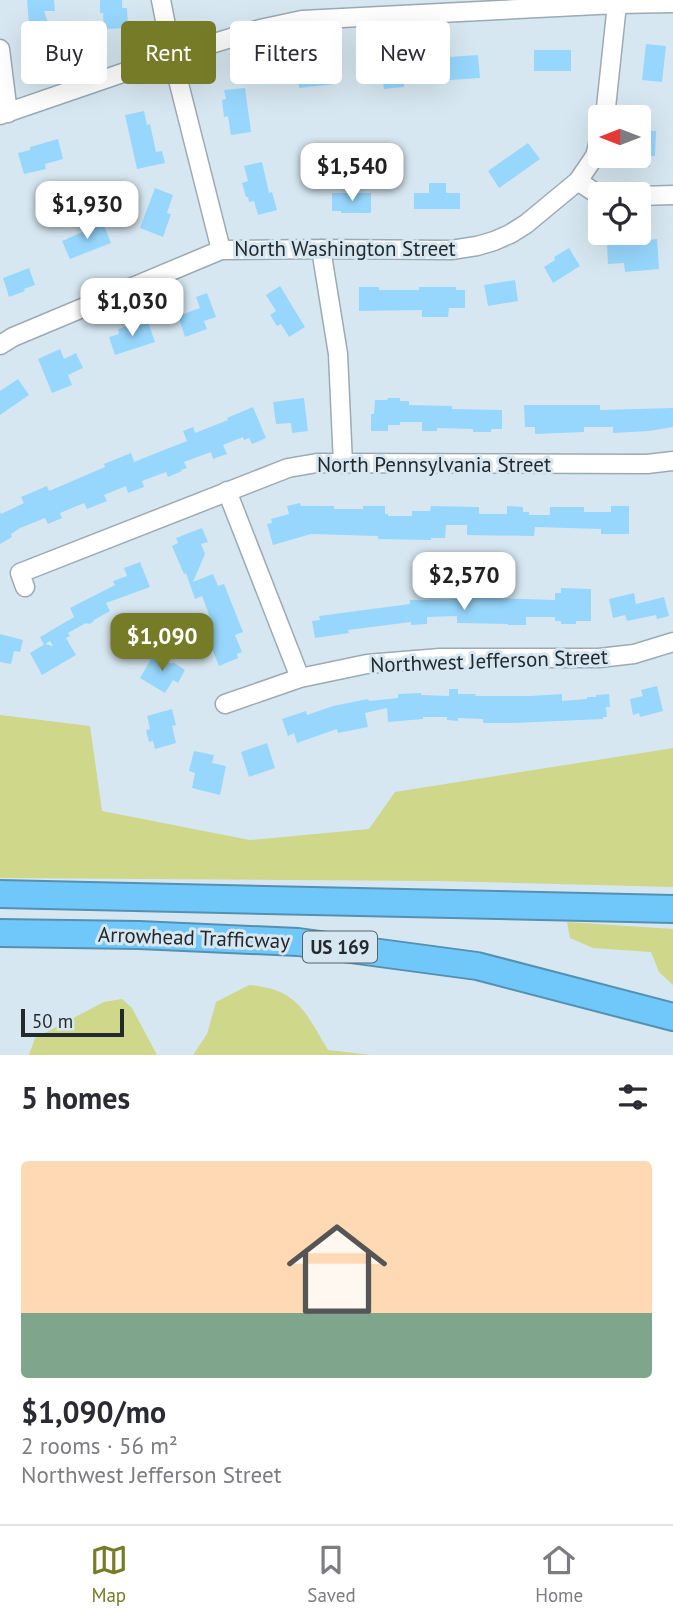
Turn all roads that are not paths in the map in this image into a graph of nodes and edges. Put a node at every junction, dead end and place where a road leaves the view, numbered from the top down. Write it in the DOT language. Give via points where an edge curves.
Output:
graph roads {
  1 [pos="161,0"];
  2 [pos="673,3"];
  3 [pos="617,4"];
  4 [pos="165,21"];
  5 [pos="216,42"];
  6 [pos="0,49"];
  7 [pos="121,74"];
  8 [pos="179,84"];
  9 [pos="606,105"];
  10 [pos="4,114"];
  11 [pos="588,166"];
  12 [pos="578,181"];
  13 [pos="588,188"];
  14 [pos="651,195"];
  15 [pos="673,195"];
  16 [pos="321,248"];
  17 [pos="221,250"];
  18 [pos="0,345"];
  19 [pos="673,461"];
  20 [pos="343,464"];
  21 [pos="227,491"];
  22 [pos="25,587"];
  23 [pos="673,642"];
  24 [pos="300,678"];
  25 [pos="225,704"];
  26 [pos="0,894"];
  27 [pos="673,909"];
  28 [pos="0,933"];
  29 [pos="673,1017"];
  1 -- 4 [label="street"];
  2 -- 3 [label="street"];
  3 -- 5 [label="street" via="302,20"];
  3 -- 9 [label="street"];
  6 -- 10 [label="street"];
  7 -- 10 [label="street"];
  8 -- 17 [label="street"];
  11 -- 12 [label="street, North Washington Street"];
  12 -- 13 [label="street"];
  12 -- 16 [label="street, North Washington Street" via="518,229 477,246 451,250"];
  14 -- 15 [label="street"];
  16 -- 17 [label="street, North Washington Street"];
  16 -- 20 [label="street" via="338,354"];
  17 -- 18 [label="street, North Washington Street"];
  19 -- 20 [label="street, North Pennsylvania Street"];
  20 -- 21 [label="street, North Pennsylvania Street" via="288,468"];
  21 -- 22 [label="street, North Pennsylvania Street" via="20,572"];
  21 -- 24 [label="street"];
  23 -- 24 [label="street, Northwest Jefferson Street" via="599,658 404,660"];
  24 -- 25 [label="street, Northwest Jefferson Street"];
  26 -- 27 [label="highway, Arrowhead Trafficway / US 169"];
  28 -- 29 [label="highway, Arrowhead Trafficway / US 169" via="299,942 477,966"];
}
